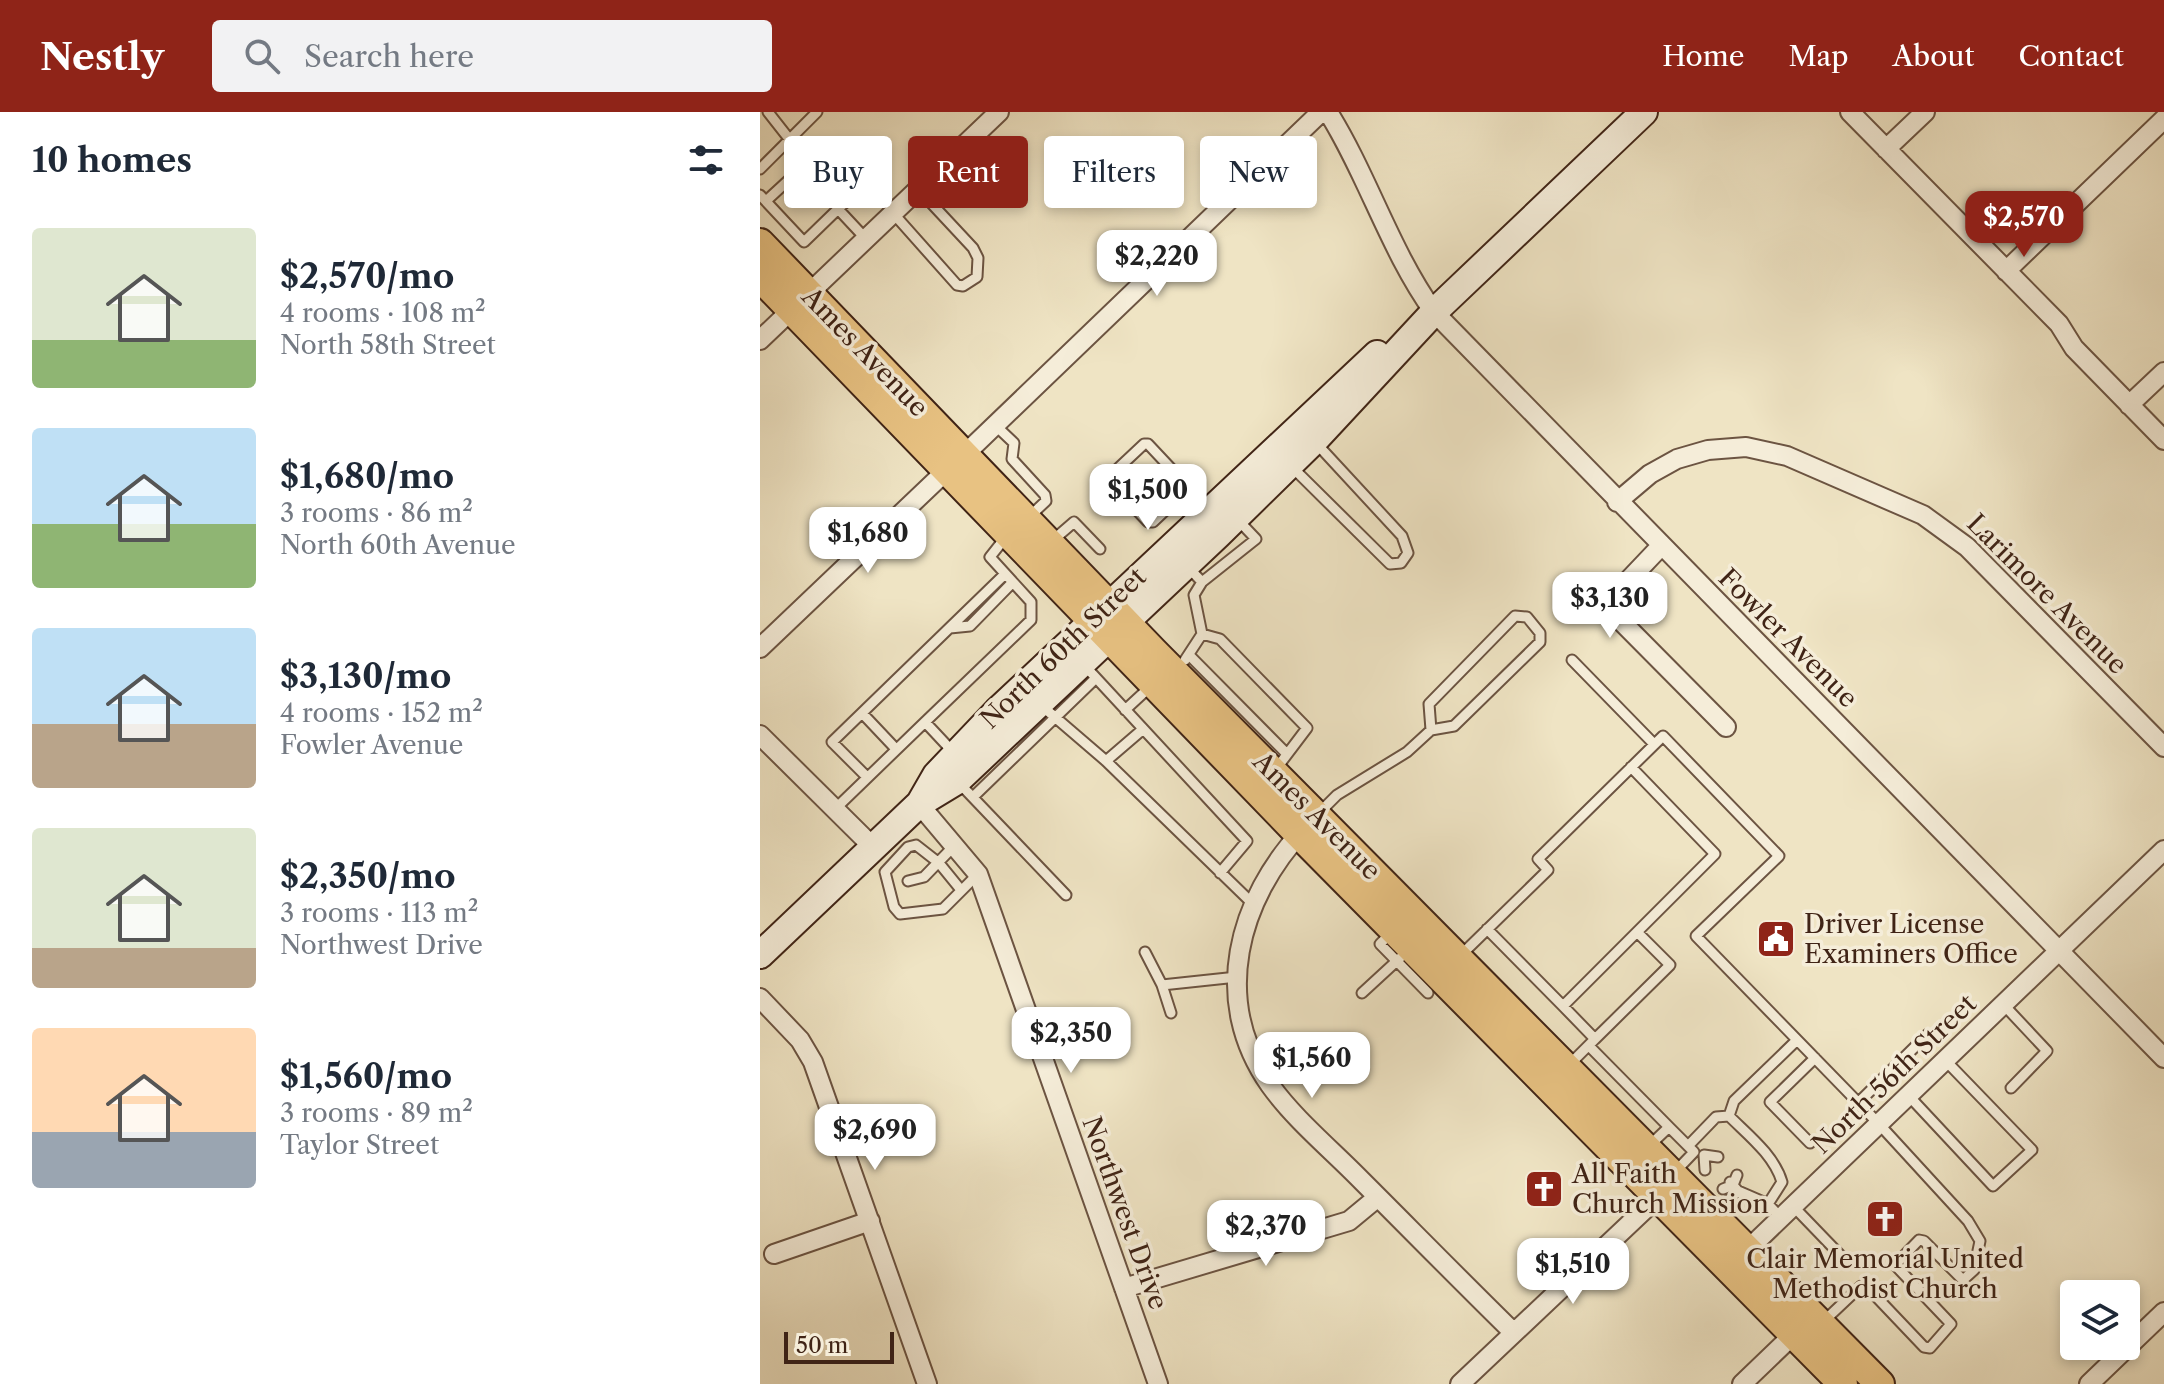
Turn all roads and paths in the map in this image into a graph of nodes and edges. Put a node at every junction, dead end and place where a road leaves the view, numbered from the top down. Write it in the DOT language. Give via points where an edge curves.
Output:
graph roads {
  1 [pos="768,112"];
  2 [pos="817,112"];
  3 [pos="999,112"];
  4 [pos="1321,112"];
  5 [pos="1328,112"];
  6 [pos="1644,112"];
  7 [pos="1850,112"];
  8 [pos="1925,112"];
  9 [pos="2164,119"];
  10 [pos="787,136"];
  11 [pos="794,136"];
  12 [pos="974,136"];
  13 [pos="784,146"];
  14 [pos="1886,149"];
  15 [pos="760,169"];
  16 [pos="908,199"];
  17 [pos="766,201"];
  18 [pos="936,208"];
  19 [pos="838,209"];
  20 [pos="893,213"];
  21 [pos="866,239"];
  22 [pos="760,243"];
  23 [pos="2006,271"];
  24 [pos="760,277"];
  25 [pos="800,302"];
  26 [pos="1434,312"];
  27 [pos="760,340"];
  28 [pos="2164,372"];
  29 [pos="2129,405"];
  30 [pos="995,425"];
  31 [pos="2164,440"];
  32 [pos="1314,441"];
  33 [pos="955,463"];
  34 [pos="1290,465"];
  35 [pos="1189,488"];
  36 [pos="1617,502"];
  37 [pos="1209,509"];
  38 [pos="1236,518"];
  39 [pos="1017,527"];
  40 [pos="1050,544"];
  41 [pos="1661,546"];
  42 [pos="1100,549"];
  43 [pos="1194,574"];
  44 [pos="1004,575"];
  45 [pos="1012,583"];
  46 [pos="1109,622"];
  47 [pos="949,628"];
  48 [pos="1202,634"];
  49 [pos="760,648"];
  50 [pos="1572,660"];
  51 [pos="1090,671"];
  52 [pos="1172,671"];
  53 [pos="1125,710"];
  54 [pos="1047,711"];
  55 [pos="862,713"];
  56 [pos="925,722"];
  57 [pos="1726,727"];
  58 [pos="1142,730"];
  59 [pos="1431,730"];
  60 [pos="760,735"];
  61 [pos="1654,744"];
  62 [pos="2164,747"];
  63 [pos="896,749"];
  64 [pos="954,753"];
  65 [pos="1106,761"];
  66 [pos="1280,762"];
  67 [pos="1631,767"];
  68 [pos="867,777"];
  69 [pos="965,789"];
  70 [pos="919,804"];
  71 [pos="833,811"];
  72 [pos="1308,825"];
  73 [pos="956,844"];
  74 [pos="895,850"];
  75 [pos="2164,850"];
  76 [pos="939,863"];
  77 [pos="1220,873"];
  78 [pos="978,874"];
  79 [pos="908,881"];
  80 [pos="961,890"];
  81 [pos="1066,895"];
  82 [pos="1252,903"];
  83 [pos="1487,929"];
  84 [pos="1637,932"];
  85 [pos="1401,946"];
  86 [pos="2060,950"];
  87 [pos="1145,952"];
  88 [pos="760,955"];
  89 [pos="1458,958"];
  90 [pos="1237,977"];
  91 [pos="1162,985"];
  92 [pos="1362,993"];
  93 [pos="1428,993"];
  94 [pos="760,998"];
  95 [pos="2003,1004"];
  96 [pos="1563,1006"];
  97 [pos="1171,1013"];
  98 [pos="1928,1034"];
  99 [pos="1797,1040"];
  100 [pos="1592,1042"];
  101 [pos="1815,1058"];
  102 [pos="2164,1058"];
  103 [pos="1945,1060"];
  104 [pos="1566,1068"];
  105 [pos="2011,1088"];
  106 [pos="1908,1095"];
  107 [pos="1858,1103"];
  108 [pos="1729,1116"];
  109 [pos="1879,1124"];
  110 [pos="1669,1127"];
  111 [pos="1810,1143"];
  112 [pos="1646,1149"];
  113 [pos="1695,1151"];
  114 [pos="1712,1163"];
  115 [pos="1665,1186"];
  116 [pos="1378,1197"];
  117 [pos="1768,1204"];
  118 [pos="1787,1212"];
  119 [pos="1713,1216"];
  120 [pos="870,1221"];
  121 [pos="774,1254"];
  122 [pos="1738,1259"];
  123 [pos="1846,1261"];
  124 [pos="1124,1288"];
  125 [pos="2164,1312"];
  126 [pos="1821,1324"];
  127 [pos="1514,1333"];
  128 [pos="1794,1334"];
  129 [pos="927,1384"];
  130 [pos="1158,1384"];
  131 [pos="1460,1384"];
  132 [pos="1742,1384"];
  133 [pos="1843,1384"];
  134 [pos="1880,1384"];
  135 [pos="2089,1384"];
  1 -- 10 [label="lane"];
  2 -- 11 [label="lane"];
  3 -- 12 [label="street"];
  4 -- 30 [label="street"];
  5 -- 26 [label="street, Fowler Avenue" via="1413,281"];
  6 -- 26 [label="main road, North 60th Street"];
  7 -- 14 [label="street"];
  8 -- 14 [label="street"];
  9 -- 23 [label="street"];
  13 -- 15 [label="lane"];
  14 -- 23 [label="street"];
  16 -- 20 [label="street"];
  17 -- 19 [label="lane" via="804,242"];
  17 -- 19 [label="lane" via="822,167 851,197"];
  18 -- 20 [label="lane" via="978,258 977,277 963,286"];
  19 -- 21 [label="lane"];
  20 -- 21 [label="street"];
  21 -- 25 [label="street"];
  22 -- 25 [label="main road, Ames Avenue"];
  23 -- 29 [label="street"];
  24 -- 25 [label="main road, Ames Avenue"];
  25 -- 27 [label="street"];
  25 -- 33 [label="main road, Ames Avenue"];
  26 -- 32 [label="main road, North 60th Street"];
  26 -- 36 [label="street, Fowler Avenue"];
  26 -- 37 [label="main road, North 60th Street" via="1359,368"];
  28 -- 29 [label="street"];
  29 -- 31 [label="street"];
  30 -- 33 [label="street"];
  30 -- 39 [label="lane" via="1014,443 1012,459 1045,495 1046,501"];
  32 -- 34 [label="main road, North 60th Street"];
  32 -- 34 [label="lane" via="1402,536 1408,553 1401,563 1390,564"];
  33 -- 39 [label="main road, Ames Avenue"];
  33 -- 49 [label="street"];
  34 -- 38 [label="main road, North 60th Street"];
  35 -- 35 [label="lane" via="1148,444 1111,475 1110,482 1148,522"];
  35 -- 37 [label="lane"];
  36 -- 41 [label="street, Fowler Avenue"];
  36 -- 62 [label="street, Larimore Avenue" via="1677,459 1746,447 1787,456 1923,515 1967,547"];
  37 -- 46 [label="main road, North 60th Street"];
  38 -- 43 [label="main road, North 60th Street"];
  38 -- 43 [label="lane" via="1256,539"];
  39 -- 40 [label="main road, Ames Avenue"];
  39 -- 44 [label="lane" via="990,557"];
  39 -- 46 [label="main road, Ames Avenue"];
  40 -- 42 [label="lane" via="1074,522"];
  40 -- 46 [label="main road, Ames Avenue"];
  41 -- 57 [label="street" via="1605,605"];
  41 -- 86 [label="street, Fowler Avenue"];
  43 -- 46 [label="main road, North 60th Street"];
  43 -- 48 [label="lane"];
  44 -- 45 [label="lane"];
  44 -- 47 [label="lane"];
  45 -- 47 [label="lane" via="970,626"];
  45 -- 56 [label="lane" via="1031,602 1031,620"];
  46 -- 51 [label="main road, North 60th Street"];
  46 -- 52 [label="main road, Ames Avenue"];
  46 -- 64 [label="main road, North 60th Street"];
  47 -- 55 [label="lane"];
  48 -- 52 [label="lane"];
  48 -- 66 [label="lane" via="1220,639 1307,728"];
  50 -- 61 [label="lane"];
  51 -- 53 [label="lane"];
  51 -- 54 [label="main road, North 60th Street"];
  52 -- 53 [label="lane"];
  52 -- 66 [label="main road, Ames Avenue"];
  52 -- 72 [label="main road, Ames Avenue"];
  53 -- 58 [label="lane"];
  54 -- 65 [label="lane"];
  54 -- 69 [label="main road, North 60th Street"];
  55 -- 63 [label="lane"];
  55 -- 68 [label="lane" via="832,742"];
  56 -- 63 [label="lane"];
  56 -- 64 [label="lane"];
  58 -- 65 [label="lane"];
  58 -- 77 [label="lane" via="1247,841"];
  59 -- 59 [label="lane" via="1454,726 1540,642 1540,633 1527,617 1515,616 1429,704"];
  59 -- 72 [label="lane" via="1407,752 1337,795"];
  60 -- 71 [label="street"];
  61 -- 67 [label="lane"];
  61 -- 99 [label="lane" via="1663,736 1779,856 1696,936"];
  63 -- 68 [label="lane"];
  64 -- 70 [label="main road, North 60th Street"];
  65 -- 77 [label="lane"];
  66 -- 72 [label="main road, Ames Avenue"];
  67 -- 83 [label="lane" via="1538,859 1548,870"];
  67 -- 84 [label="lane" via="1715,854"];
  68 -- 71 [label="lane"];
  69 -- 70 [label="main road, North 60th Street"];
  69 -- 81 [label="lane"];
  70 -- 73 [label="street, Northwest Drive"];
  70 -- 74 [label="main road, North 60th Street"];
  71 -- 74 [label="street"];
  72 -- 82 [label="street"];
  72 -- 85 [label="main road, Ames Avenue"];
  72 -- 89 [label="main road, Ames Avenue"];
  73 -- 76 [label="lane"];
  73 -- 78 [label="street, Northwest Drive"];
  74 -- 76 [label="lane" via="916,845"];
  74 -- 80 [label="lane" via="885,878 900,914 943,909"];
  74 -- 88 [label="main road, North 60th Street"];
  75 -- 86 [label="street, North 56th Street"];
  76 -- 79 [label="lane"];
  76 -- 80 [label="lane"];
  77 -- 82 [label="lane"];
  78 -- 80 [label="lane"];
  78 -- 124 [label="street, Northwest Drive"];
  82 -- 90 [label="street"];
  83 -- 89 [label="lane"];
  83 -- 96 [label="lane"];
  84 -- 96 [label="lane"];
  84 -- 100 [label="lane" via="1670,965"];
  85 -- 92 [label="lane"];
  85 -- 93 [label="lane"];
  85 -- 115 [label="main road, Ames Avenue"];
  86 -- 95 [label="street, North 56th Street"];
  86 -- 102 [label="street, Fowler Avenue"];
  87 -- 91 [label="lane"];
  89 -- 104 [label="main road, Ames Avenue"];
  90 -- 91 [label="lane"];
  90 -- 116 [label="street" via="1245,1032 1271,1086"];
  91 -- 97 [label="lane"];
  94 -- 120 [label="street" via="807,1049"];
  95 -- 103 [label="street, North 56th Street"];
  95 -- 105 [label="lane" via="2047,1051"];
  96 -- 100 [label="lane"];
  98 -- 107 [label="lane"];
  99 -- 101 [label="lane"];
  99 -- 108 [label="lane" via="1734,1101"];
  100 -- 104 [label="lane"];
  100 -- 110 [label="lane"];
  101 -- 107 [label="lane"];
  101 -- 111 [label="lane" via="1770,1102"];
  103 -- 106 [label="street, North 56th Street"];
  103 -- 106 [label="lane" via="2032,1150 2001,1180 1993,1186"];
  104 -- 112 [label="main road, Ames Avenue"];
  106 -- 109 [label="street, North 56th Street"];
  107 -- 109 [label="lane"];
  108 -- 113 [label="lane" via="1716,1117"];
  108 -- 117 [label="lane" via="1780,1175 1782,1182"];
  109 -- 118 [label="street, North 56th Street"];
  109 -- 126 [label="lane" via="1968,1221 1980,1241 1974,1270 1963,1280 1919,1240 1895,1265 1951,1324 1930,1348 1866,1286"];
  110 -- 112 [label="lane"];
  110 -- 113 [label="lane"];
  112 -- 115 [label="main road, Ames Avenue"];
  113 -- 114 [label="lane"];
  113 -- 115 [label="lane"];
  115 -- 119 [label="main road, Ames Avenue"];
  115 -- 122 [label="main road, Ames Avenue"];
  115 -- 127 [label="street"];
  116 -- 124 [label="street" via="1349,1221"];
  116 -- 127 [label="street"];
  117 -- 118 [label="lane"];
  117 -- 119 [label="lane" via="1732,1184"];
  118 -- 122 [label="street, North 56th Street"];
  118 -- 123 [label="lane"];
  119 -- 122 [label="main road, Ames Avenue"];
  120 -- 121 [label="street"];
  120 -- 129 [label="street"];
  122 -- 126 [label="main road, Ames Avenue"];
  122 -- 128 [label="main road, Ames Avenue"];
  124 -- 130 [label="street, Northwest Drive"];
  125 -- 135 [label="street"];
  126 -- 134 [label="main road, Ames Avenue"];
  127 -- 131 [label="street"];
  128 -- 132 [label="street"];
  128 -- 133 [label="main road, Ames Avenue"];
}
